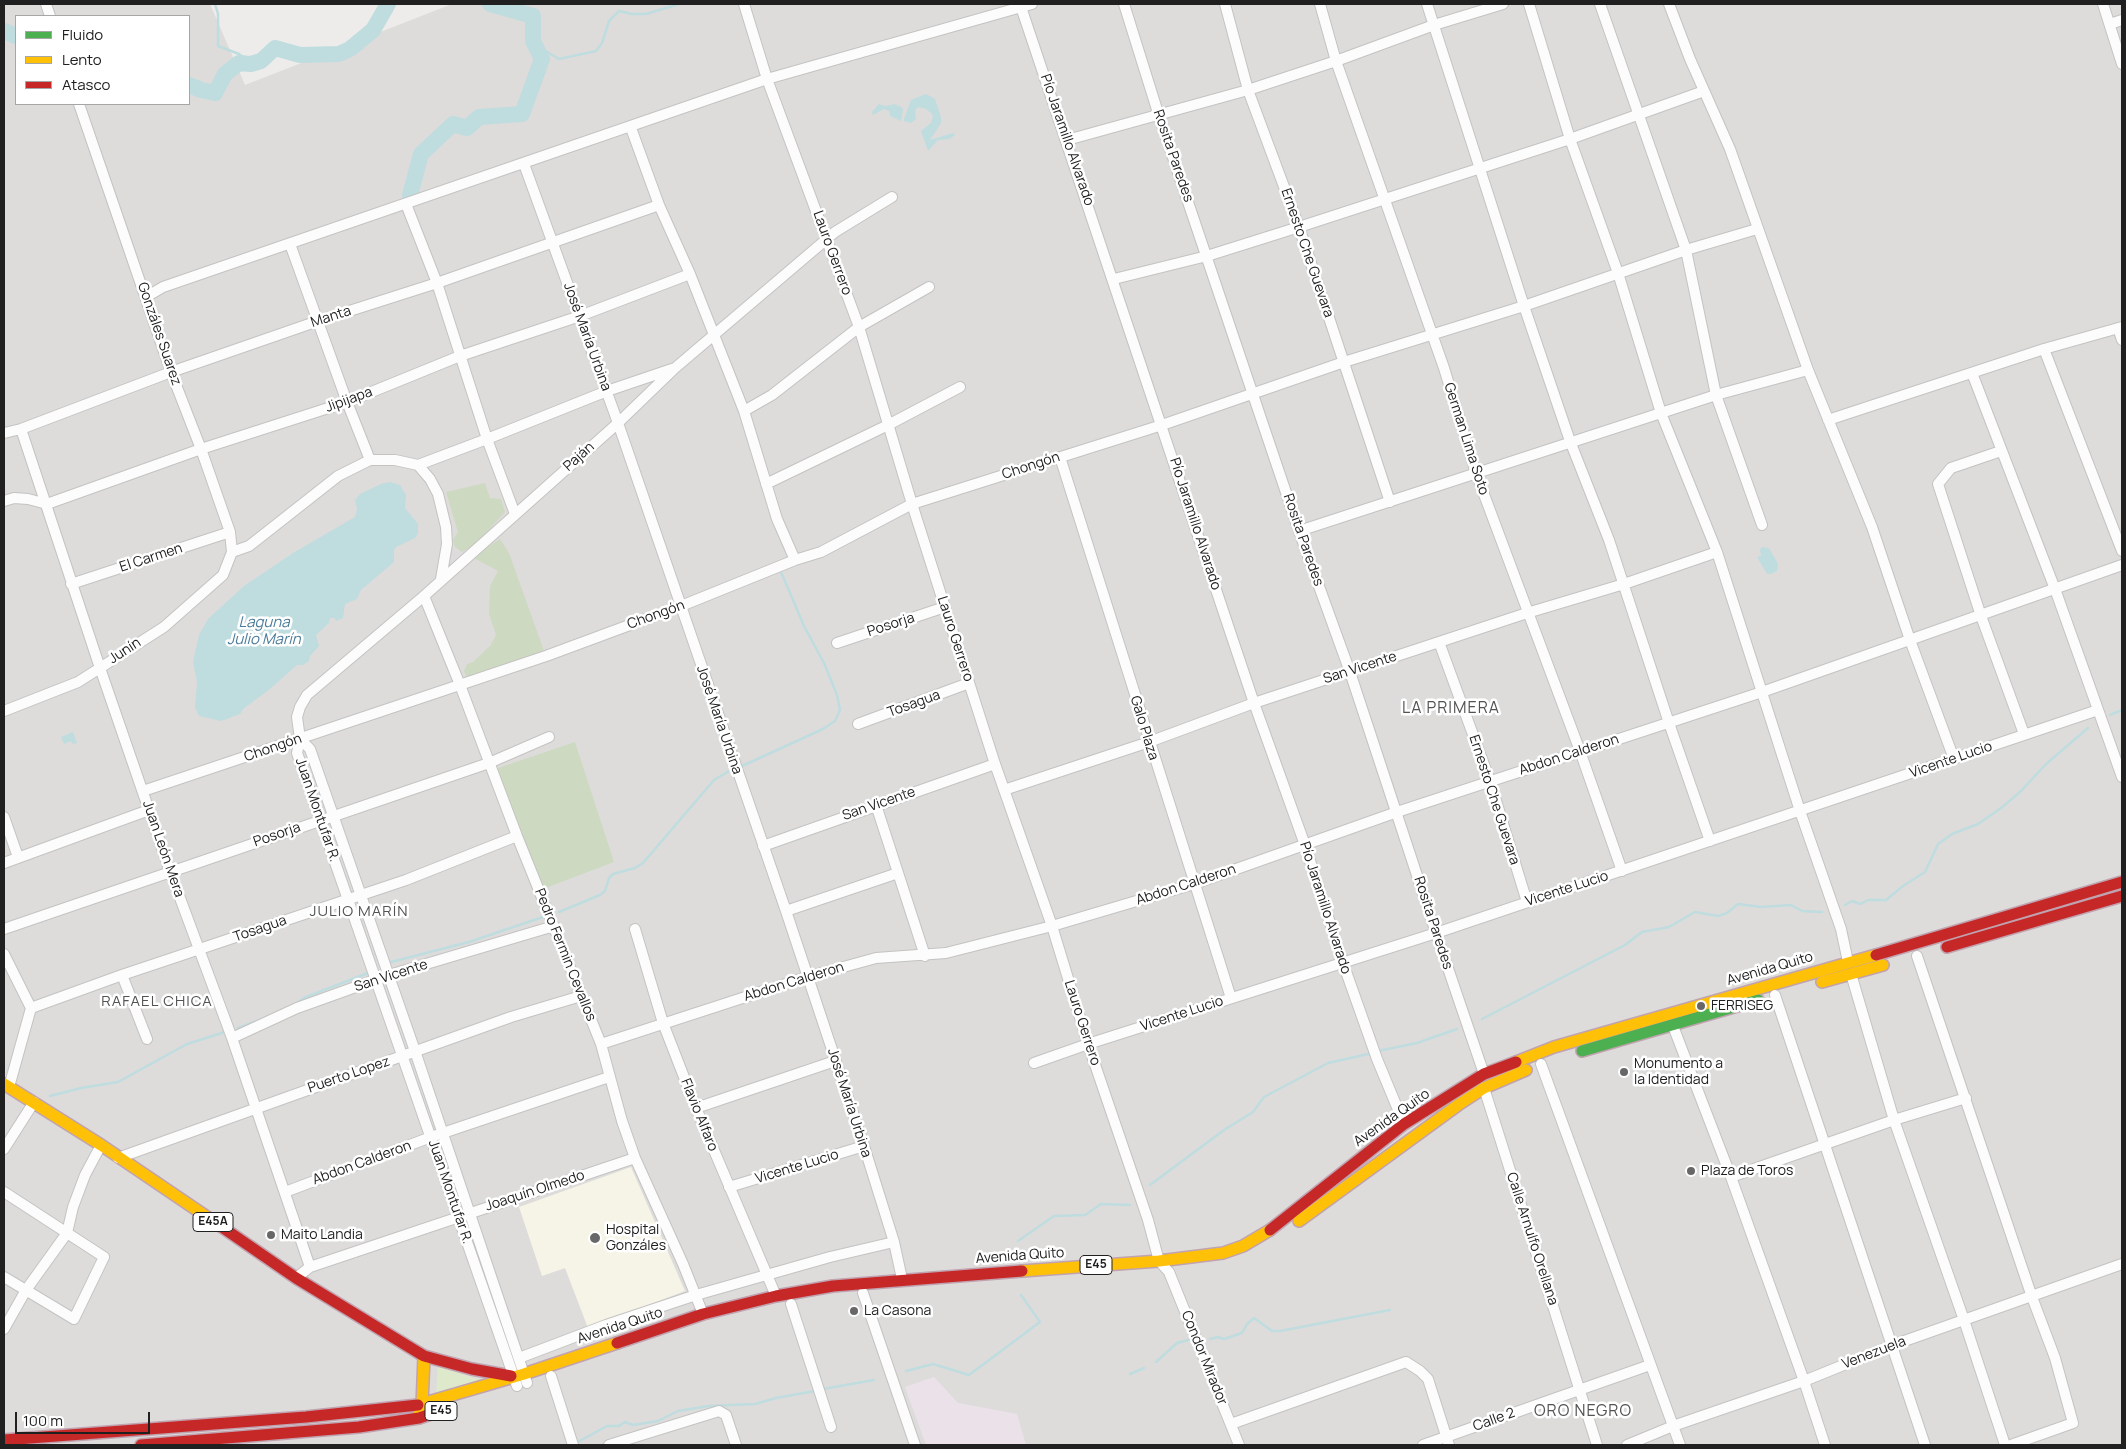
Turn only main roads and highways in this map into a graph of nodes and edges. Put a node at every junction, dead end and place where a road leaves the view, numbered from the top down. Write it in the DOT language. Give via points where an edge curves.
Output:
graph roads {
  1 [pos="2122,882"];
  2 [pos="2122,896"];
  3 [pos="1569,1055"];
  4 [pos="1545,1062"];
  5 [pos="6,1085"];
  6 [pos="424,1356"];
  7 [pos="520,1380"];
  8 [pos="422,1405"];
  9 [pos="419,1418"];
  10 [pos="11,1442"];
  11 [pos="29,1442"];
  12 [pos="141,1445"];
  1 -- 7 [label="highway, Avenida Quito / E45" via="1554,1047 1484,1074 1404,1124 1263,1235 1223,1253 1159,1261 902,1279 776,1296 703,1314"];
  2 -- 3 [label="highway, Avenida Quito"];
  4 -- 7 [label="highway, Avenida Quito / E45" via="1484,1088 1246,1257 1169,1272 863,1293 791,1304 711,1322 551,1376"];
  5 -- 6 [label="highway, E45A" via="296,1278"];
  6 -- 7 [label="highway, E45A"];
  6 -- 8 [label="highway"];
  7 -- 8 [label="highway, Avenida Quito / E45"];
  7 -- 9 [label="highway, Avenida Quito / E45"];
  8 -- 9 [label="highway"];
  8 -- 11 [label="highway, Avenida Quito / E45"];
  9 -- 12 [label="highway, Avenida Quito / E45" via="350,1428"];
  10 -- 11 [label="highway, Avenida Quito / E45"];
}
